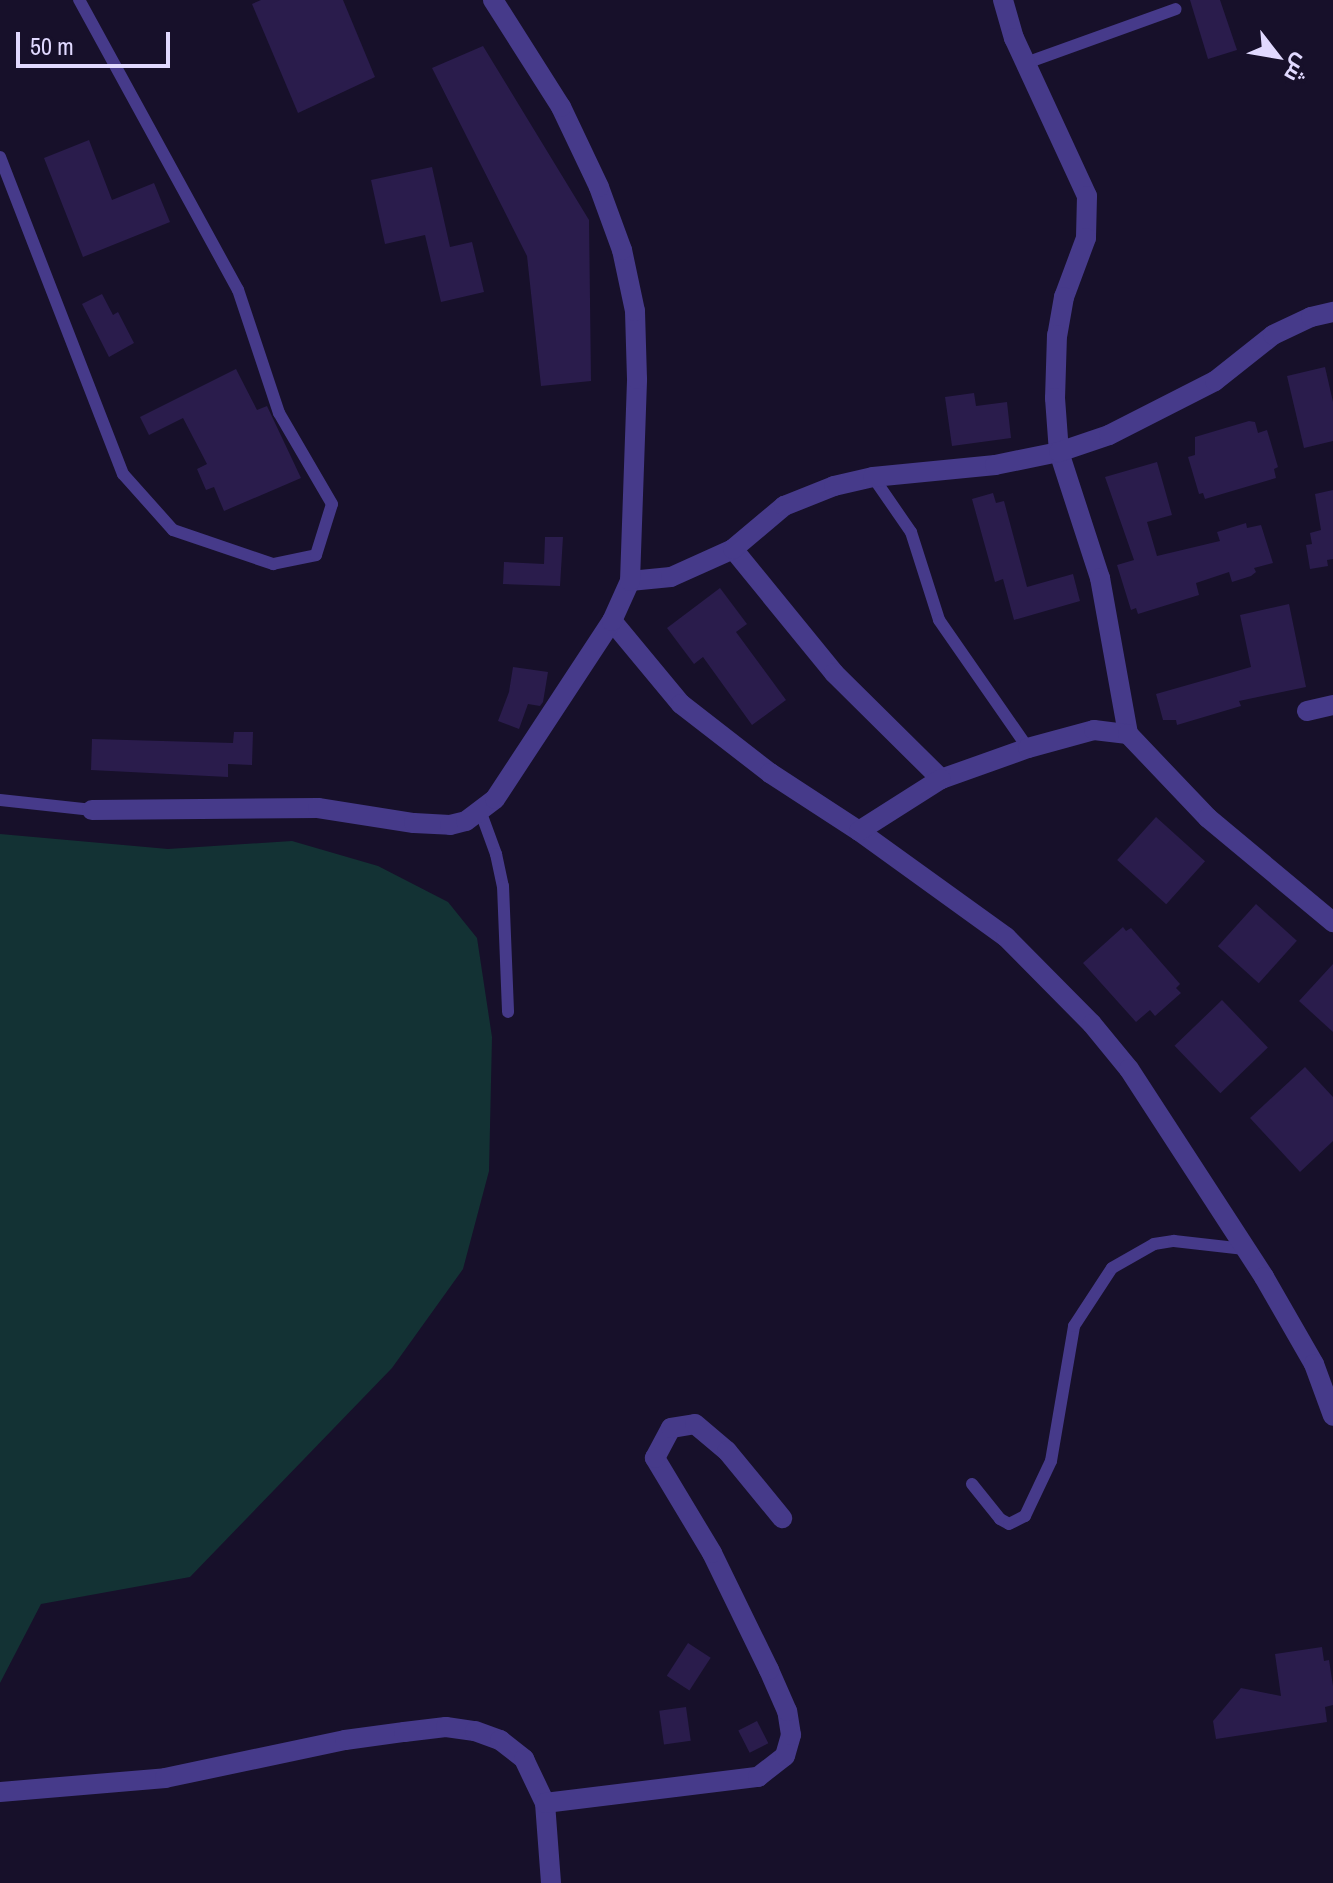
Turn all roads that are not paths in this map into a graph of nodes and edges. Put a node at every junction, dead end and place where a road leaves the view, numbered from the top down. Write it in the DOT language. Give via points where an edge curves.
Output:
graph roads {
  1 [pos="79,0"];
  2 [pos="493,0"];
  3 [pos="1003,0"];
  4 [pos="1176,9"];
  5 [pos="1026,63"];
  6 [pos="0,157"];
  7 [pos="1333,312"];
  8 [pos="1059,452"];
  9 [pos="873,477"];
  10 [pos="733,549"];
  11 [pos="630,581"];
  12 [pos="612,621"];
  13 [pos="1333,705"];
  14 [pos="1307,711"];
  15 [pos="1128,734"];
  16 [pos="1028,748"];
  17 [pos="941,779"];
  18 [pos="0,800"];
  19 [pos="92,810"];
  20 [pos="481,813"];
  21 [pos="859,831"];
  22 [pos="1333,922"];
  23 [pos="508,1012"];
  24 [pos="1245,1249"];
  25 [pos="1333,1414"];
  26 [pos="972,1484"];
  27 [pos="782,1518"];
  28 [pos="0,1792"];
  29 [pos="545,1803"];
  30 [pos="551,1883"];
  1 -- 6 [label="lane" via="238,290 279,413 332,504 316,555 273,564 173,530 123,474"];
  2 -- 11 [label="street" via="561,107 622,250 635,311 637,379"];
  3 -- 5 [label="street"];
  4 -- 5 [label="lane"];
  5 -- 8 [label="street" via="1087,196 1086,238 1064,297 1057,335"];
  7 -- 8 [label="street" via="1273,335 1215,381 1163,411"];
  8 -- 9 [label="street" via="995,465"];
  8 -- 15 [label="street" via="1100,578"];
  9 -- 10 [label="street" via="784,506"];
  9 -- 16 [label="lane" via="911,532 939,620"];
  10 -- 11 [label="street" via="671,577"];
  10 -- 17 [label="street" via="834,673"];
  11 -- 12 [label="street"];
  12 -- 20 [label="street"];
  12 -- 21 [label="street" via="681,704 770,773"];
  13 -- 14 [label="street"];
  15 -- 16 [label="street" via="1094,730"];
  15 -- 22 [label="street" via="1208,818"];
  16 -- 17 [label="street"];
  17 -- 21 [label="street"];
  18 -- 19 [label="lane"];
  19 -- 20 [label="street" via="318,808 450,825"];
  20 -- 23 [label="lane" via="503,886"];
  21 -- 24 [label="street" via="1006,937 1073,1004 1129,1069"];
  24 -- 25 [label="street" via="1301,1340"];
  24 -- 26 [label="lane" via="1174,1241 1154,1244 1112,1268 1074,1326 1051,1461 1025,1516 1009,1524 1000,1519"];
  27 -- 29 [label="street" via="727,1451 695,1424 671,1428 655,1458 712,1553 787,1711 791,1735 785,1756 758,1777"];
  28 -- 29 [label="street" via="165,1778 345,1740 446,1727 500,1740 524,1759"];
  29 -- 30 [label="street"];
}
